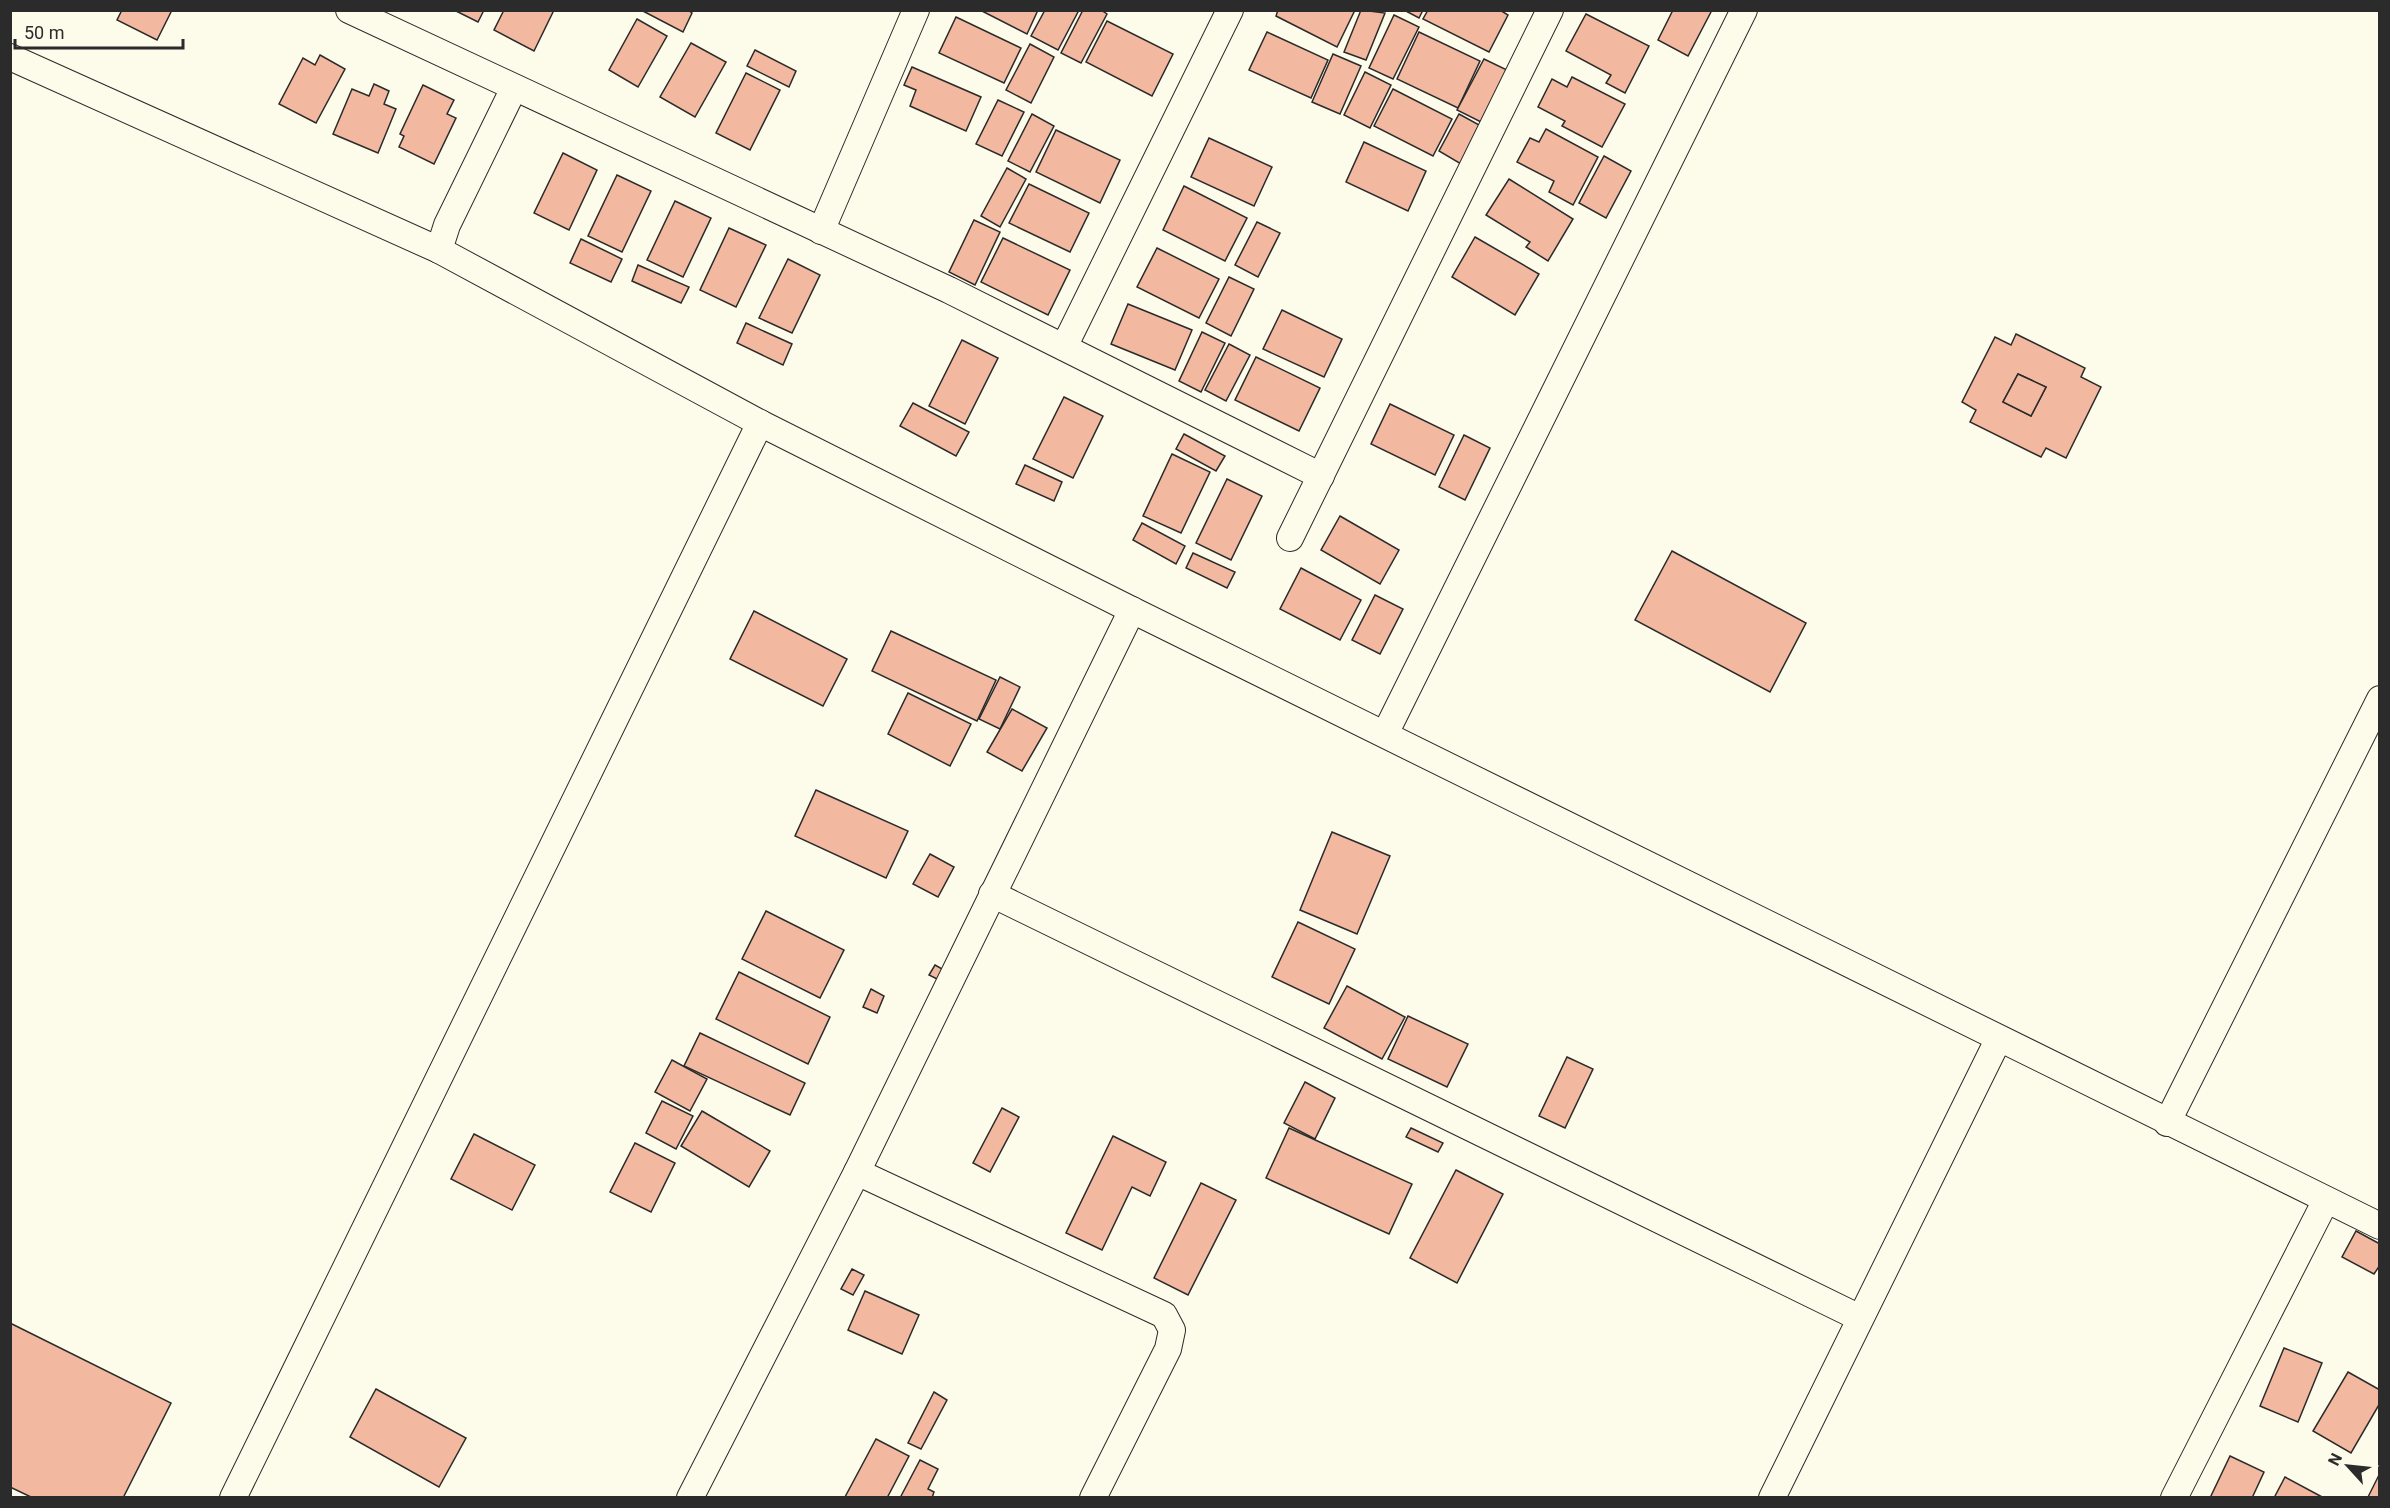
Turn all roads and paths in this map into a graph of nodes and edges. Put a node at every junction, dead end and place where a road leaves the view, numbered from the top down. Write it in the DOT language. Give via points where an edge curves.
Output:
graph roads {
  1 [pos="349,10"];
  2 [pos="916,10"];
  3 [pos="1230,10"];
  4 [pos="1550,10"];
  5 [pos="1744,10"];
  6 [pos="10,57"];
  7 [pos="514,88"];
  8 [pos="821,231"];
  9 [pos="439,250"];
  10 [pos="1064,348"];
  11 [pos="760,423"];
  12 [pos="1321,476"];
  13 [pos="1290,538"];
  14 [pos="1132,610"];
  15 [pos="2379,699"];
  16 [pos="1385,734"];
  17 [pos="992,894"];
  18 [pos="1998,1040"];
  19 [pos="2167,1123"];
  20 [pos="857,1172"];
  21 [pos="2326,1200"];
  22 [pos="2379,1226"];
  23 [pos="1860,1318"];
  24 [pos="233,1497"];
  25 [pos="690,1497"];
  26 [pos="1093,1497"];
  27 [pos="1772,1497"];
  28 [pos="2174,1497"];
  1 -- 7 [label="street"];
  2 -- 8 [label="street"];
  3 -- 10 [label="street"];
  4 -- 12 [label="street"];
  5 -- 16 [label="street"];
  6 -- 9 [label="street"];
  7 -- 8 [label="street"];
  7 -- 9 [label="street" via="447,225"];
  8 -- 10 [label="street"];
  9 -- 11 [label="street"];
  10 -- 12 [label="street"];
  11 -- 14 [label="street"];
  11 -- 24 [label="street"];
  12 -- 13 [label="street"];
  14 -- 16 [label="street"];
  14 -- 17 [label="street"];
  15 -- 19 [label="street"];
  16 -- 18 [label="street"];
  17 -- 20 [label="street"];
  17 -- 23 [label="street"];
  18 -- 19 [label="street"];
  18 -- 23 [label="street"];
  19 -- 21 [label="street"];
  20 -- 25 [label="street"];
  20 -- 26 [label="street" via="1164,1316 1172,1330 1168,1349"];
  21 -- 22 [label="street"];
  21 -- 28 [label="street"];
  23 -- 27 [label="street"];
}
